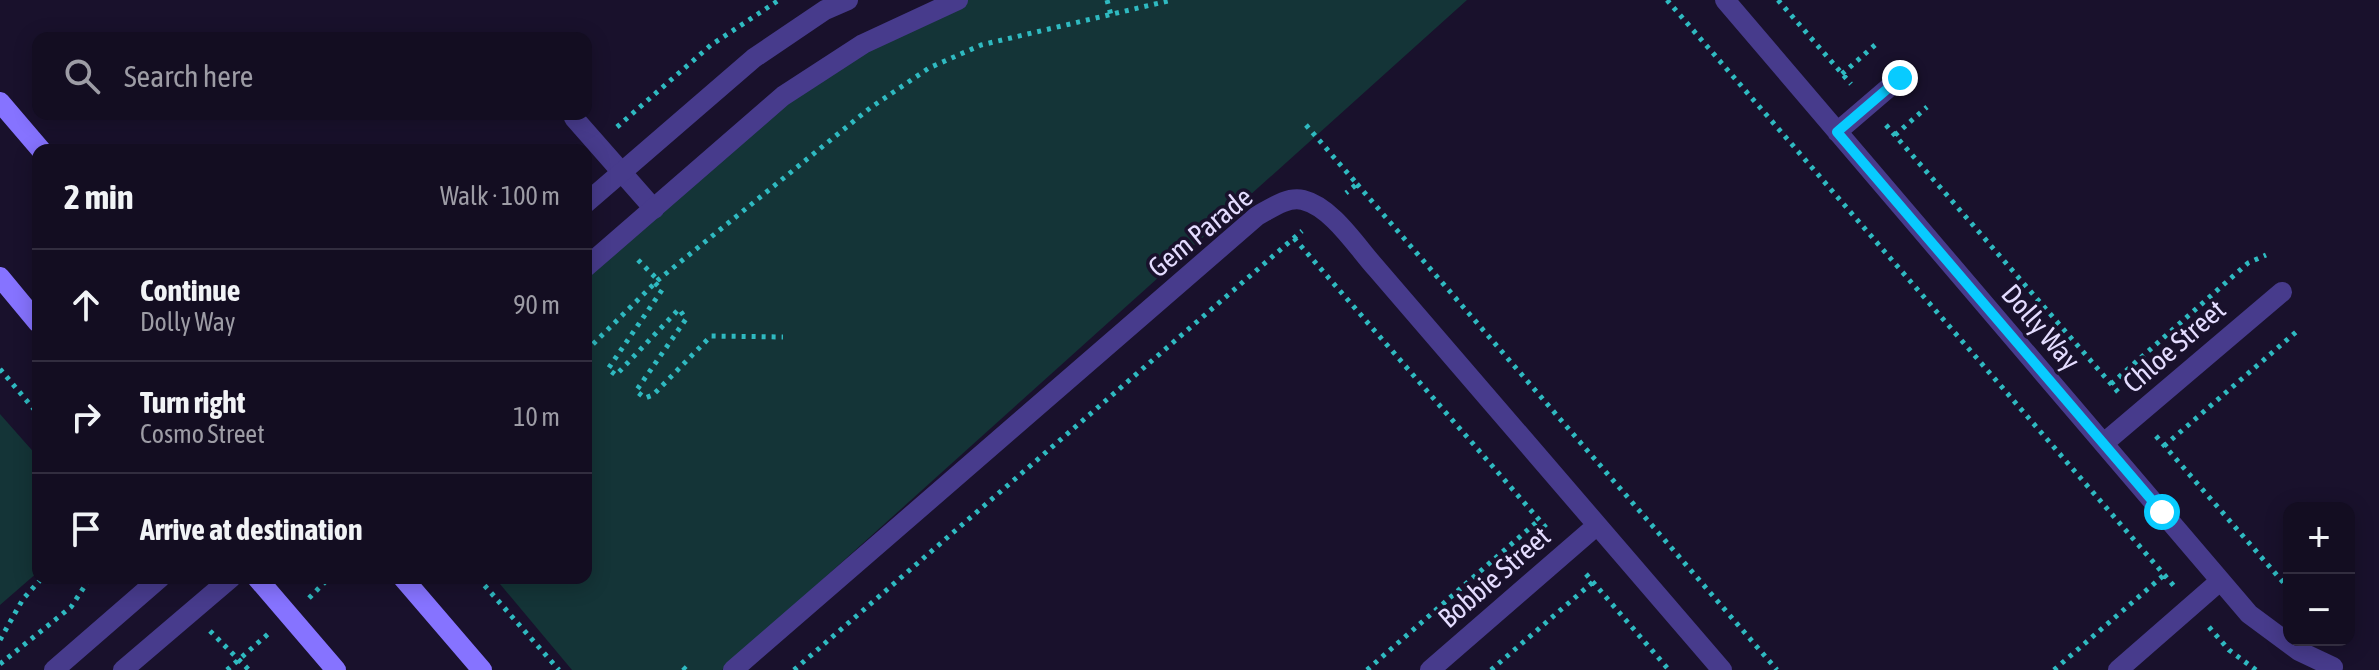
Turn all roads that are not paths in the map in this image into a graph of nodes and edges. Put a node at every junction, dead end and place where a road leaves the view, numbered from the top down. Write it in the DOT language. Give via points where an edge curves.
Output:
graph roads {
  1 [pos="848,0"];
  2 [pos="958,0"];
  3 [pos="1725,0"];
  4 [pos="1900,78"];
  5 [pos="0,102"];
  6 [pos="576,120"];
  7 [pos="1837,132"];
  8 [pos="36,144"];
  9 [pos="620,171"];
  10 [pos="592,197"];
  11 [pos="654,209"];
  12 [pos="592,262"];
  13 [pos="0,277"];
  14 [pos="2282,292"];
  15 [pos="32,316"];
  16 [pos="2104,443"];
  17 [pos="1595,527"];
  18 [pos="2220,581"];
  19 [pos="153,584"];
  20 [pos="224,584"];
  21 [pos="262,584"];
  22 [pos="408,584"];
  23 [pos="2333,667"];
  24 [pos="54,670"];
  25 [pos="123,670"];
  26 [pos="336,670"];
  27 [pos="482,670"];
  28 [pos="733,670"];
  29 [pos="1430,670"];
  30 [pos="1722,670"];
  31 [pos="2118,670"];
  1 -- 9 [label="street" via="754,58"];
  2 -- 11 [label="street" via="863,44 783,96"];
  3 -- 7 [label="street, Dolly Way"];
  4 -- 7 [label="street"];
  5 -- 8 [label="main road"];
  6 -- 9 [label="street"];
  7 -- 16 [label="street, Dolly Way"];
  9 -- 10 [label="street"];
  9 -- 11 [label="street"];
  11 -- 12 [label="street"];
  13 -- 15 [label="main road"];
  14 -- 16 [label="street, Chloe Street"];
  16 -- 18 [label="street, Dolly Way"];
  17 -- 28 [label="street, Gem Parade" via="1324,212 1303,200 1283,202 1257,216"];
  17 -- 29 [label="street, Bobbie Street"];
  17 -- 30 [label="street"];
  18 -- 23 [label="street, Dolly Way" via="2275,636"];
  18 -- 31 [label="street"];
  19 -- 24 [label="street"];
  20 -- 25 [label="street"];
  21 -- 26 [label="main road"];
  22 -- 27 [label="main road"];
}
